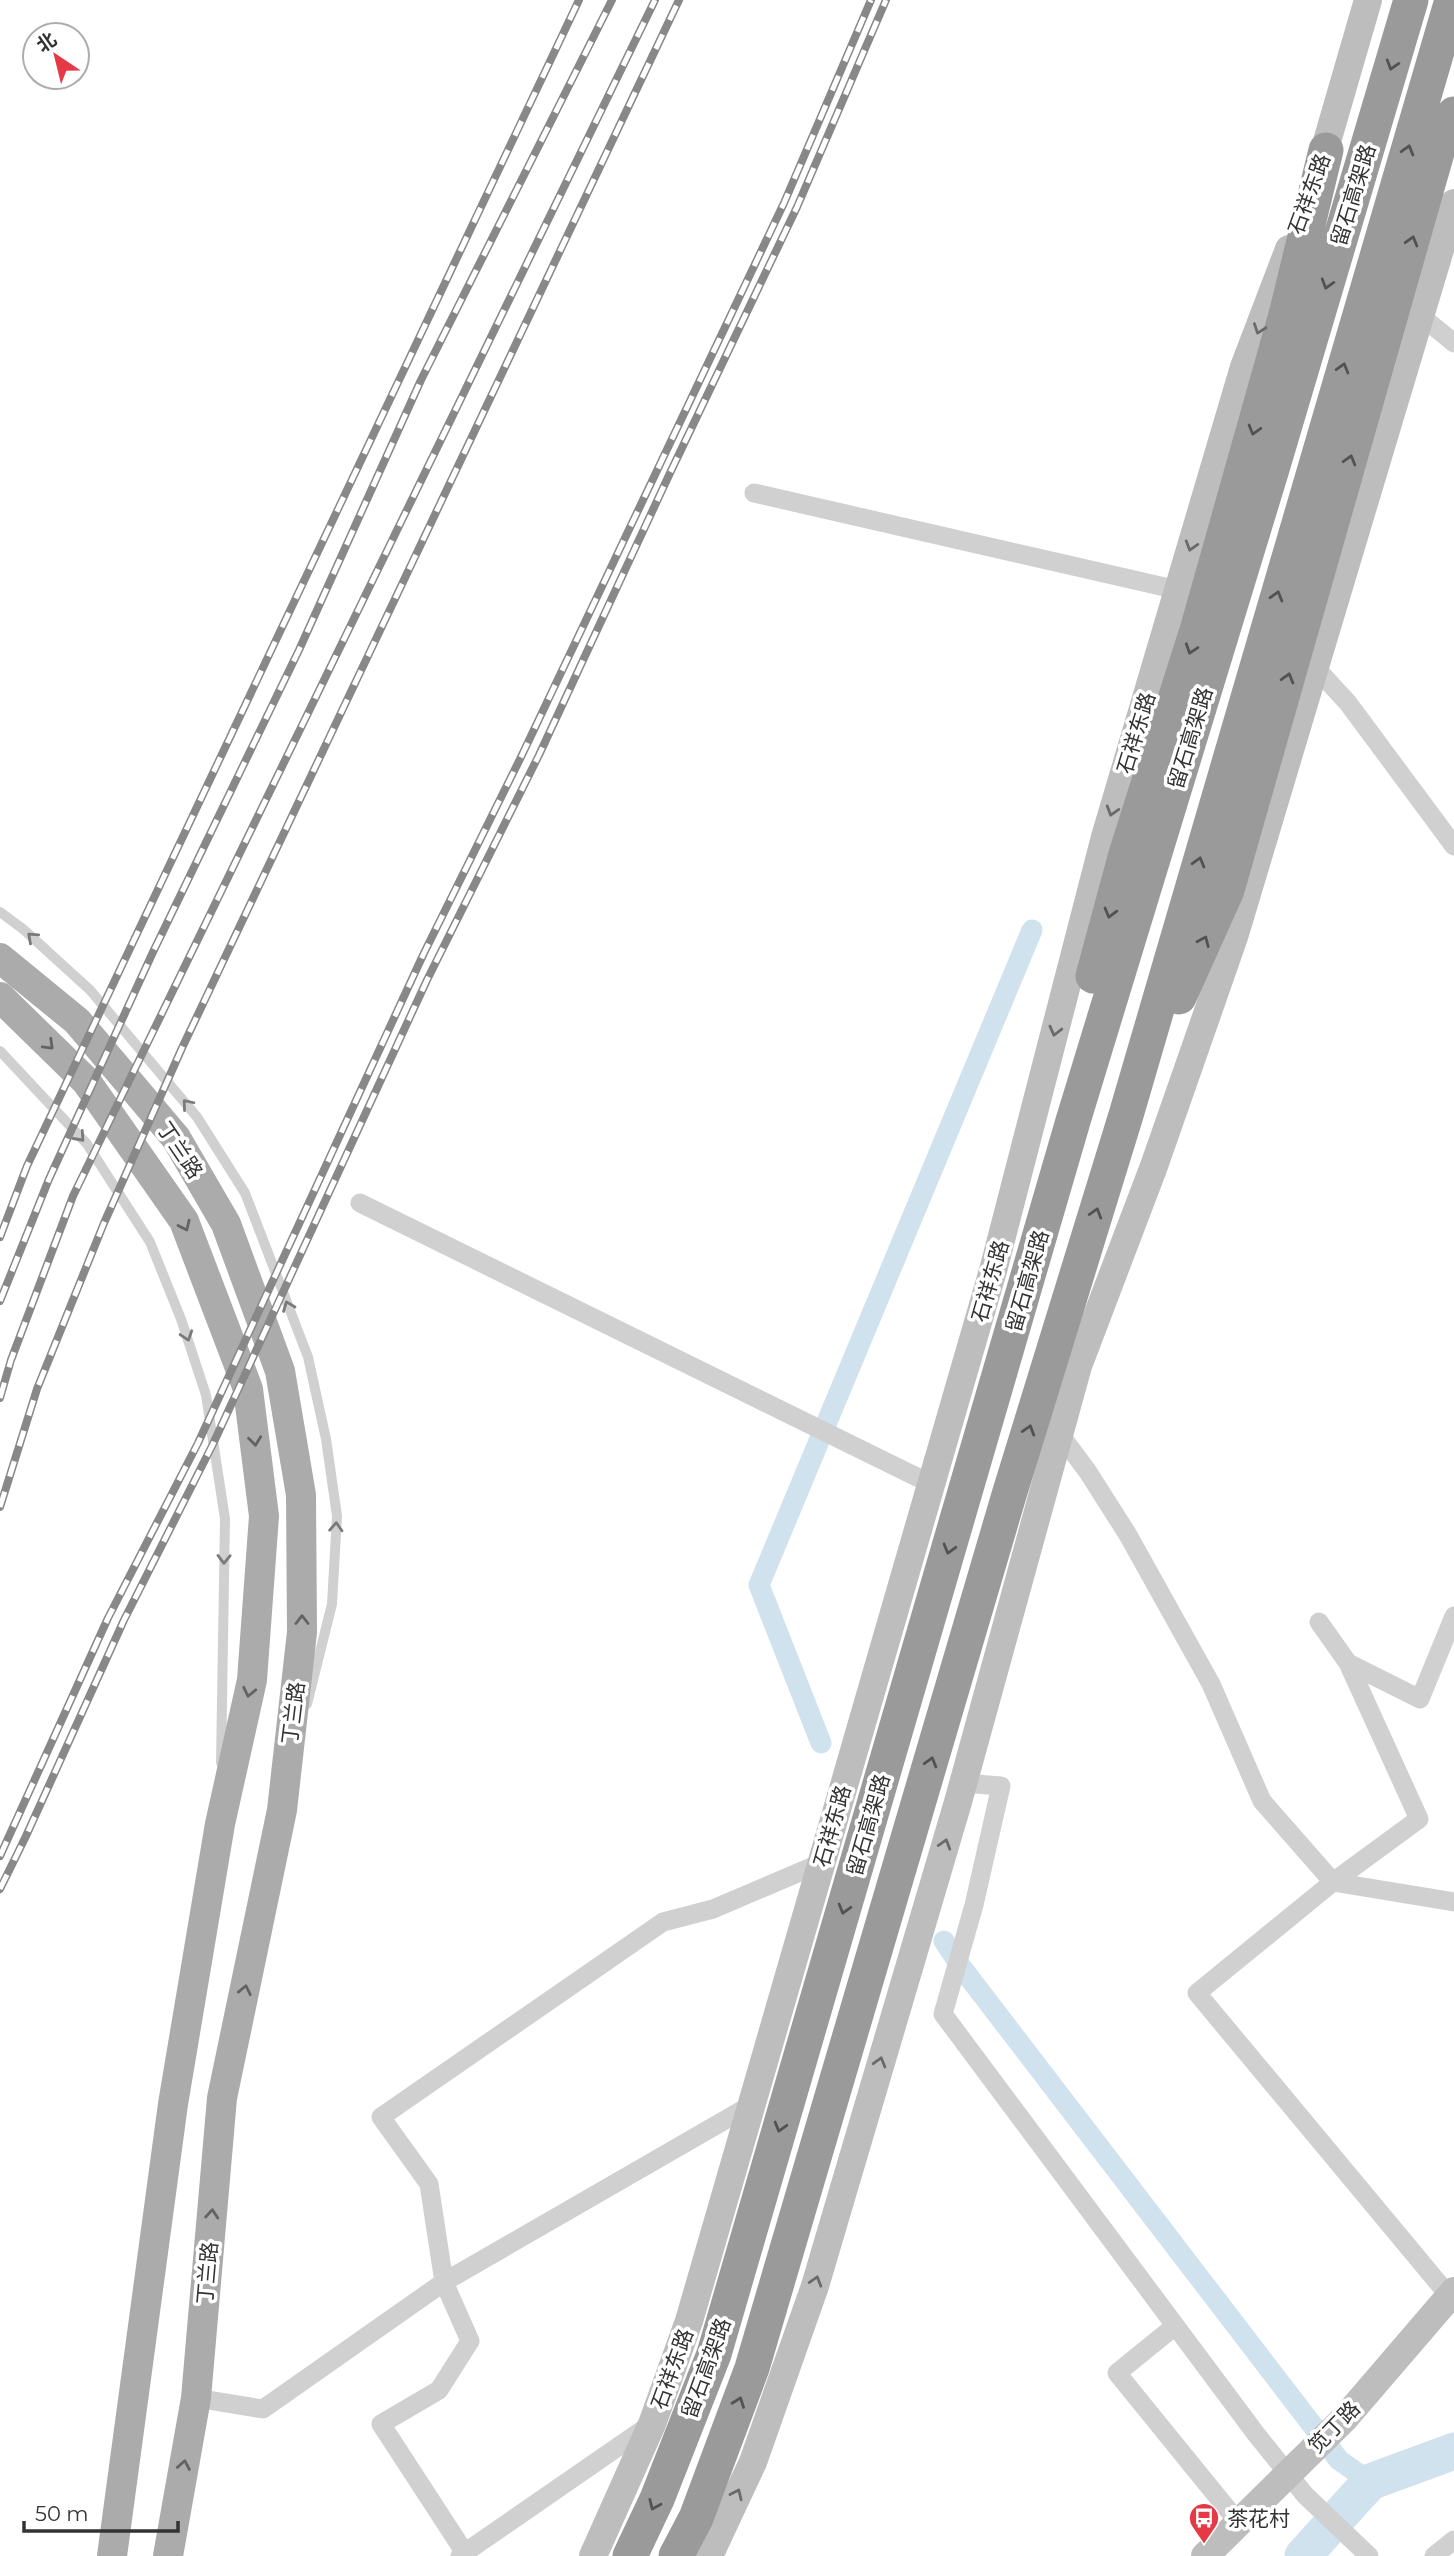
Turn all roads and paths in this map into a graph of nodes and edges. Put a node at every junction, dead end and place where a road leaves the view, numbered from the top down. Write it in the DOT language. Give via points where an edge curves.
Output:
graph roads {
  1 [pos="1368,0"];
  2 [pos="1411,0"];
  3 [pos="1452,0"];
  4 [pos="1454,114"];
  5 [pos="1326,150"];
  6 [pos="1454,203"];
  7 [pos="1421,316"];
  8 [pos="1454,343"];
  9 [pos="754,493"];
  10 [pos="1178,590"];
  11 [pos="1315,667"];
  12 [pos="1454,846"];
  13 [pos="0,912"];
  14 [pos="0,958"];
  15 [pos="0,997"];
  16 [pos="0,1051"];
  17 [pos="1126,1115"];
  18 [pos="1073,1121"];
  19 [pos="360,1203"];
  20 [pos="1059,1433"];
  21 [pos="931,1484"];
  22 [pos="1454,1616"];
  23 [pos="1319,1622"];
  24 [pos="1348,1663"];
  25 [pos="962,1783"];
  26 [pos="282,1810"];
  27 [pos="220,1824"];
  28 [pos="821,1863"];
  29 [pos="1333,1882"];
  30 [pos="1454,1902"];
  31 [pos="751,2105"];
  32 [pos="444,2282"];
  33 [pos="1452,2294"];
  34 [pos="1175,2326"];
  35 [pos="196,2398"];
  36 [pos="652,2424"];
  37 [pos="1297,2484"];
  38 [pos="1238,2522"];
  39 [pos="1454,2540"];
  40 [pos="463,2555"];
  41 [pos="112,2556"];
  42 [pos="168,2556"];
  43 [pos="593,2556"];
  44 [pos="630,2556"];
  45 [pos="676,2556"];
  46 [pos="709,2556"];
  47 [pos="1205,2556"];
  48 [pos="1368,2556"];
  49 [pos="1434,2556"];
  1 -- 5 [label="main road, 石祥东路"];
  2 -- 18 [label="highway, 留石高架路, one-way"];
  17 -- 3 [label="highway, 留石高架路, one-way"];
  17 -- 4 [label="highway, one-way" via="1227,890 1438,149"];
  5 -- 10 [label="main road, 石祥东路, one-way" via="1244,367"];
  5 -- 18 [label="highway, one-way" via="1287,311 1217,561 1126,854 1088,995"];
  6 -- 7 [label="main road"];
  7 -- 8 [label="street"];
  7 -- 11 [label="main road"];
  9 -- 10 [label="street"];
  10 -- 21 [label="main road, 石祥东路, one-way" via="1105,837 994,1267"];
  11 -- 12 [label="street" via="1348,703"];
  11 -- 20 [label="main road" via="1234,937 1078,1366"];
  26 -- 13 [label="lane, one-way" via="332,1604 337,1516 308,1357 245,1193 197,1117 90,990"];
  26 -- 14 [label="main road, 丁兰路, one-way" via="302,1604 301,1495 281,1371 226,1224 176,1138 77,1021"];
  15 -- 27 [label="main road, 丁兰路, one-way" via="86,1080 184,1221 248,1389 264,1516 252,1680"];
  16 -- 27 [label="lane, one-way" via="87,1144 150,1241 206,1395 225,1519"];
  45 -- 17 [label="highway, 留石高架路, one-way" via="696,2518 751,2368"];
  18 -- 44 [label="highway, 留石高架路, one-way" via="714,2354"];
  19 -- 21 [label="street"];
  20 -- 25 [label="main road"];
  20 -- 29 [label="street" via="1128,1535 1211,1684 1262,1801"];
  21 -- 28 [label="main road, 石祥东路"];
  22 -- 24 [label="street" via="1420,1699"];
  23 -- 24 [label="street"];
  24 -- 29 [label="street" via="1419,1819"];
  25 -- 34 [label="street" via="1001,1786 943,2014"];
  46 -- 25 [label="main road, one-way" via="752,2462 815,2286"];
  35 -- 26 [label="main road, 丁兰路, one-way" via="222,2098"];
  27 -- 41 [label="main road, 丁兰路" via="173,2104"];
  28 -- 31 [label="main road, 石祥东路"];
  28 -- 32 [label="street" via="713,1909 663,1922 381,2117 429,2184"];
  29 -- 30 [label="street"];
  29 -- 33 [label="street" via="1197,1993"];
  31 -- 32 [label="street"];
  31 -- 36 [label="main road, 石祥东路" via="689,2321"];
  32 -- 35 [label="street" via="263,2409"];
  32 -- 40 [label="street" via="470,2342 439,2390 381,2424"];
  33 -- 37 [label="main road, 笕丁路" via="1345,2418 1310,2451"];
  34 -- 37 [label="street"];
  34 -- 38 [label="street" via="1117,2373"];
  42 -- 35 [label="main road, 丁兰路, one-way"];
  36 -- 40 [label="street"];
  36 -- 43 [label="main road, 石祥东路"];
  37 -- 38 [label="main road, 笕丁路"];
  37 -- 48 [label="street"];
  38 -- 47 [label="main road, 笕丁路"];
  39 -- 49 [label="street"];
}
